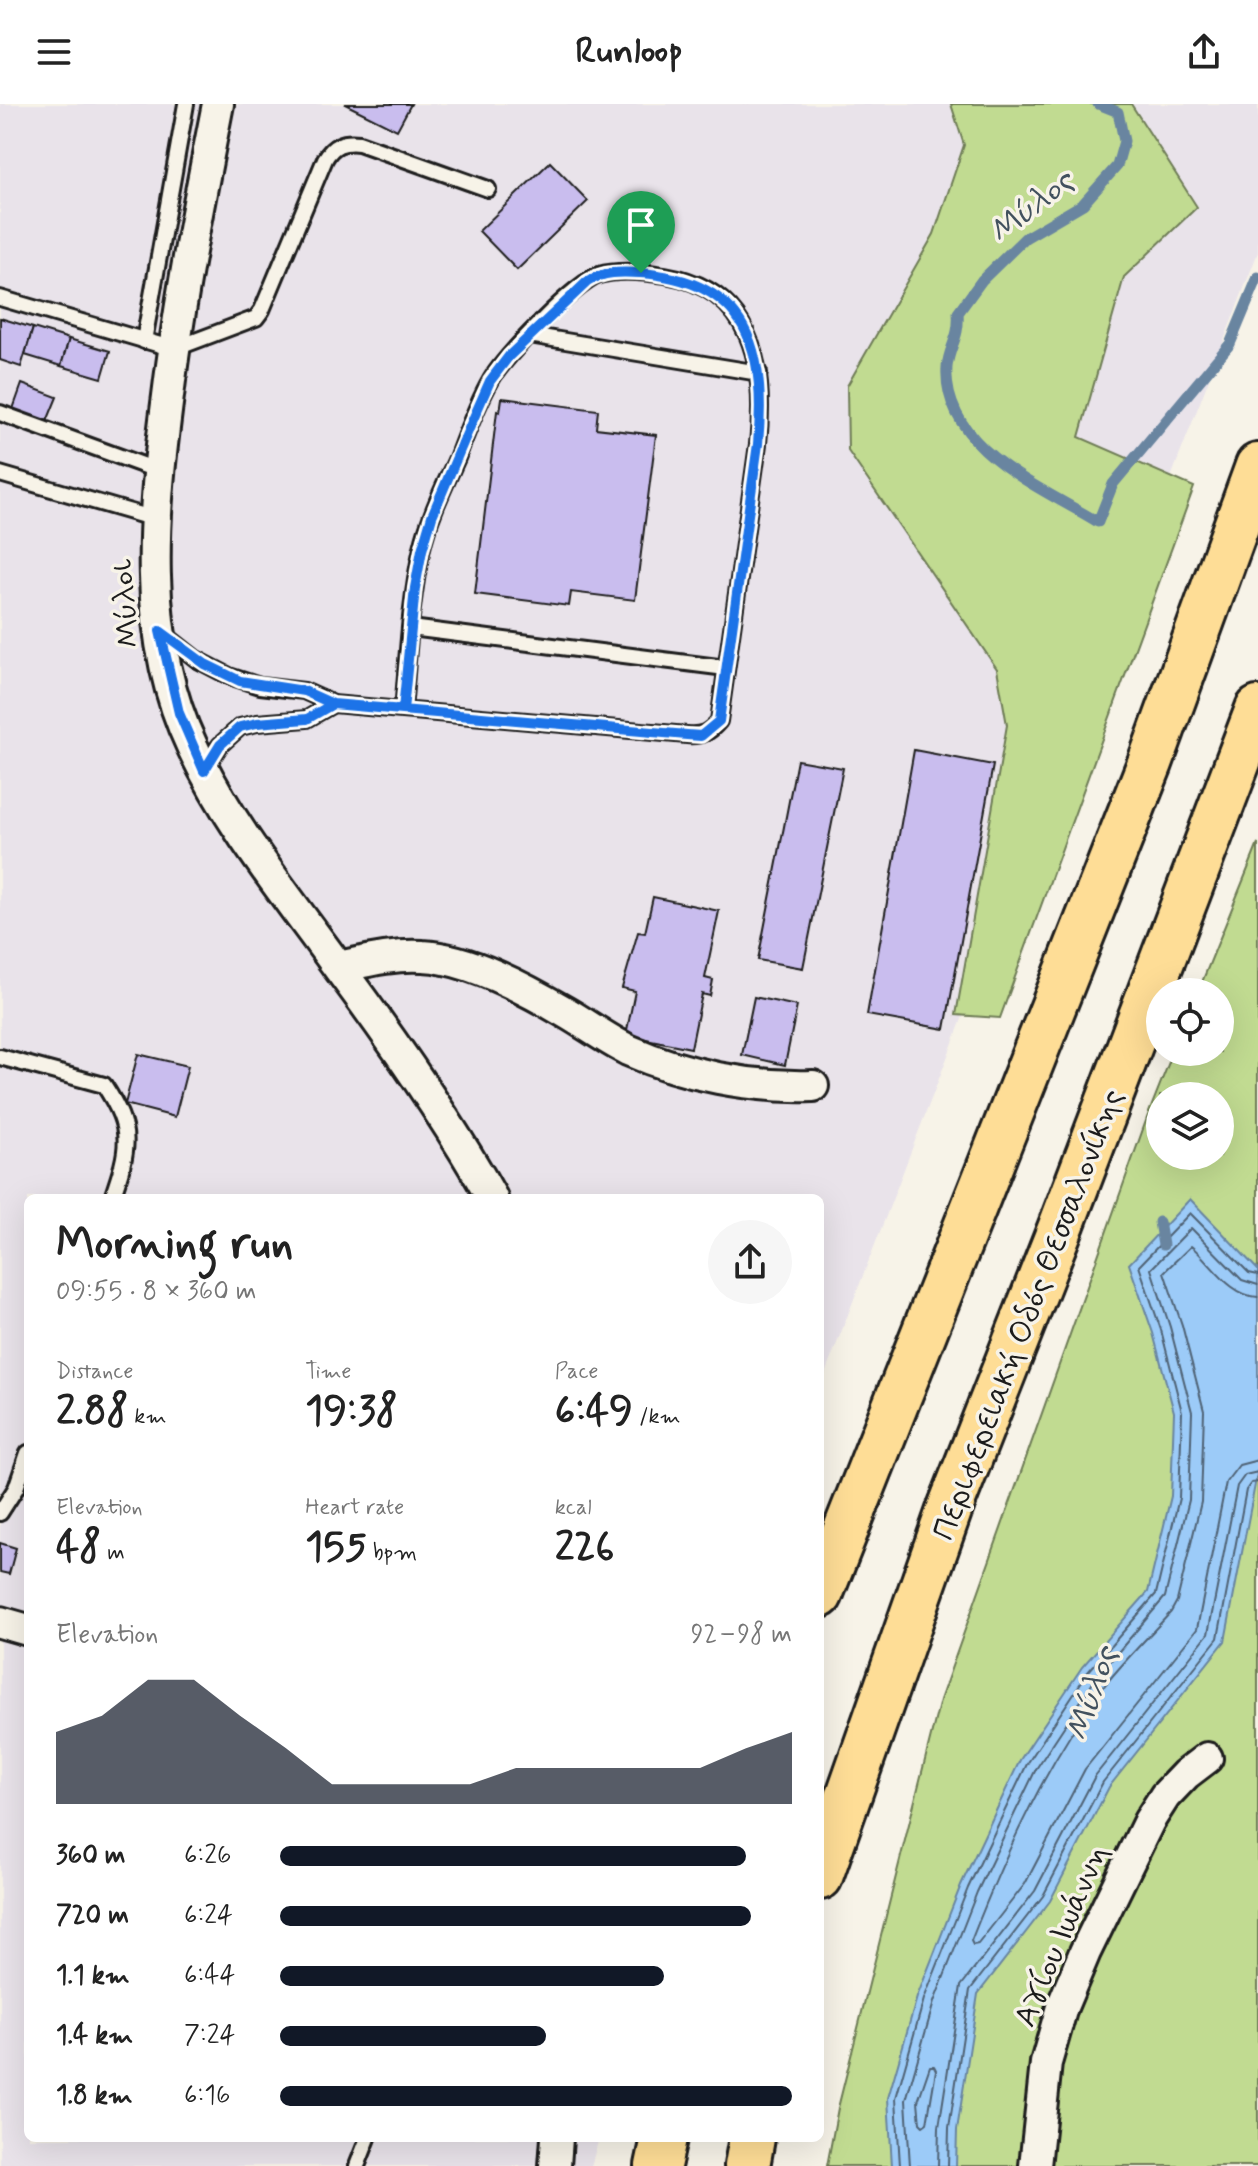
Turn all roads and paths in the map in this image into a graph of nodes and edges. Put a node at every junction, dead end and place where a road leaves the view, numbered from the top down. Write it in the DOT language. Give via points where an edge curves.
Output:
graph roads {
  1 [pos="186,104"];
  2 [pos="218,104"];
  3 [pos="488,189"];
  4 [pos="0,298"];
  5 [pos="529,335"];
  6 [pos="144,341"];
  7 [pos="174,349"];
  8 [pos="759,373"];
  9 [pos="0,413"];
  10 [pos="1258,466"];
  11 [pos="159,471"];
  12 [pos="0,474"];
  13 [pos="155,519"];
  14 [pos="411,628"];
  15 [pos="160,631"];
  16 [pos="726,668"];
  17 [pos="333,704"];
  18 [pos="1258,709"];
  19 [pos="403,710"];
  20 [pos="204,771"];
  21 [pos="339,967"];
  22 [pos="0,1057"];
  23 [pos="813,1086"];
  24 [pos="113,1194"];
  25 [pos="489,1194"];
  26 [pos="24,1465"];
  27 [pos="0,1513"];
  28 [pos="824,1585"];
  29 [pos="0,1622"];
  30 [pos="24,1629"];
  31 [pos="1207,1758"];
  32 [pos="824,1866"];
  33 [pos="366,2142"];
  34 [pos="557,2142"];
  35 [pos="663,2142"];
  36 [pos="751,2142"];
  37 [pos="357,2166"];
  38 [pos="555,2166"];
  39 [pos="658,2166"];
  40 [pos="747,2166"];
  41 [pos="1035,2166"];
  1 -- 6 [label="lane"];
  2 -- 7 [label="street, Μύλοι"];
  3 -- 7 [label="lane" via="359,143 339,144 325,159 259,314"];
  4 -- 6 [label="lane"];
  5 -- 8 [label="lane"];
  5 -- 8 [label="lane" via="595,277 666,275 700,285 734,311"];
  5 -- 14 [label="lane" via="490,381 432,516 417,573"];
  6 -- 7 [label="lane"];
  7 -- 11 [label="street, Μύλοι"];
  8 -- 16 [label="lane" via="758,444"];
  9 -- 11 [label="lane"];
  10 -- 28 [label="highway" via="1150,763"];
  11 -- 13 [label="street, Μύλοι"];
  12 -- 13 [label="lane"];
  13 -- 15 [label="street, Μύλοι"];
  14 -- 16 [label="lane"];
  14 -- 19 [label="lane"];
  15 -- 17 [label="lane" via="229,676 304,691"];
  15 -- 20 [label="street, Μύλοι" via="179,713"];
  16 -- 19 [label="lane" via="719,721 701,736"];
  17 -- 19 [label="lane"];
  17 -- 20 [label="lane" via="307,719 240,727 220,745"];
  18 -- 32 [label="highway, Περιφερειακή Οδός Θεσσαλονίκης" via="950,1508"];
  20 -- 21 [label="street, Μύλοι" via="263,866"];
  21 -- 23 [label="street" via="408,955 463,964 641,1055 734,1080"];
  21 -- 25 [label="street, Μύλοι"];
  22 -- 24 [label="lane" via="104,1085 117,1105 126,1136 126,1157"];
  26 -- 27 [label="lane"];
  29 -- 30 [label="street"];
  31 -- 41 [label="street, Αγίου Ιωάννη" via="1165,1796 1149,1821 1085,1952 1046,2063"];
  33 -- 37 [label="lane"];
  34 -- 38 [label="street"];
  35 -- 39 [label="highway"];
  36 -- 40 [label="highway"];
}
